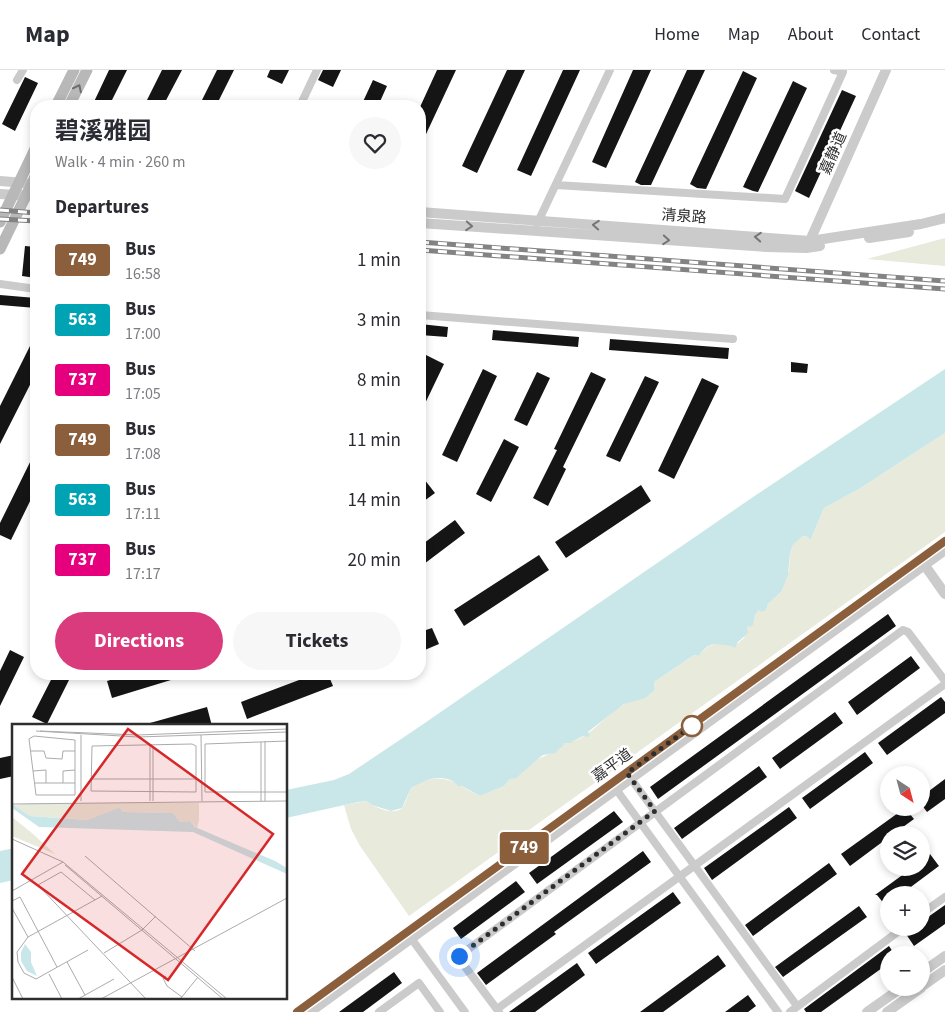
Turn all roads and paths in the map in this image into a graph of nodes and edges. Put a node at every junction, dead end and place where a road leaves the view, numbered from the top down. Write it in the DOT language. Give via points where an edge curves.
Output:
graph roads {
  1 [pos="23,70"];
  2 [pos="74,70"];
  3 [pos="87,70"];
  4 [pos="317,70"];
  5 [pos="610,70"];
  6 [pos="834,70"];
  7 [pos="886,70"];
  8 [pos="17,80"];
  9 [pos="59,100"];
  10 [pos="72,100"];
  11 [pos="303,100"];
  12 [pos="30,161"];
  13 [pos="30,174"];
  14 [pos="0,181"];
  15 [pos="30,186"];
  16 [pos="30,186"];
  17 [pos="556,186"];
  18 [pos="30,188"];
  19 [pos="0,194"];
  20 [pos="13,195"];
  21 [pos="426,212"];
  22 [pos="945,218"];
  23 [pos="539,221"];
  24 [pos="0,222"];
  25 [pos="426,223"];
  26 [pos="945,224"];
  27 [pos="534,231"];
  28 [pos="808,244"];
  29 [pos="0,249"];
  30 [pos="0,284"];
  31 [pos="30,288"];
  32 [pos="426,315"];
  33 [pos="733,339"];
  34 [pos="945,541"];
  35 [pos="945,550"];
  36 [pos="922,562"];
  37 [pos="945,594"];
  38 [pos="945,683"];
  39 [pos="629,776"];
  40 [pos="615,787"];
  41 [pos="655,811"];
  42 [pos="640,822"];
  43 [pos="694,866"];
  44 [pos="680,876"];
  45 [pos="945,897"];
  46 [pos="930,908"];
  47 [pos="409,935"];
  48 [pos="893,936"];
  49 [pos="945,956"];
  50 [pos="930,967"];
  51 [pos="945,970"];
  52 [pos="930,981"];
  53 [pos="890,996"];
  54 [pos="909,996"];
  55 [pos="797,1006"];
  56 [pos="498,1011"];
  57 [pos="297,1012"];
  58 [pos="310,1012"];
  59 [pos="379,1012"];
  60 [pos="440,1012"];
  61 [pos="465,1012"];
  62 [pos="778,1012"];
  63 [pos="790,1012"];
  64 [pos="867,1012"];
  65 [pos="887,1012"];
  1 -- 8 [label="street"];
  2 -- 9 [label="main road"];
  10 -- 3 [label="main road, one-way"];
  4 -- 11 [label="street"];
  5 -- 17 [label="street"];
  6 -- 17 [label="street" via="843,72 785,199"];
  7 -- 28 [label="street, 嘉静道"];
  12 -- 13 [label="main road"];
  14 -- 15 [label="street"];
  16 -- 20 [label="main road"];
  17 -- 23 [label="street"];
  18 -- 29 [label="main road"];
  19 -- 20 [label="street"];
  20 -- 24 [label="main road"];
  21 -- 23 [label="street, 清泉路"];
  22 -- 28 [label="street, 清泉路"];
  23 -- 27 [label="street"];
  28 -- 23 [label="street, 清泉路, one-way"];
  25 -- 27 [label="street, 清泉路, one-way"];
  26 -- 28 [label="street, 清泉路" via="895,235"];
  27 -- 28 [label="street, 清泉路, one-way" via="767,247"];
  30 -- 31 [label="street"];
  32 -- 33 [label="street"];
  34 -- 36 [label="street, 嘉平道"];
  35 -- 36 [label="street, 嘉平道"];
  36 -- 37 [label="street"];
  36 -- 39 [label="street, 嘉平道"];
  38 -- 41 [label="street" via="908,632 903,630"];
  38 -- 43 [label="street"];
  39 -- 40 [label="street, 嘉平道"];
  39 -- 41 [label="street"];
  40 -- 42 [label="street"];
  40 -- 47 [label="street, 嘉平道"];
  41 -- 42 [label="street"];
  41 -- 43 [label="street"];
  42 -- 44 [label="street"];
  42 -- 56 [label="street" via="459,956"];
  43 -- 44 [label="street"];
  43 -- 55 [label="street"];
  44 -- 56 [label="street"];
  44 -- 62 [label="street"];
  45 -- 46 [label="street"];
  47 -- 57 [label="street, 嘉平道"];
  47 -- 58 [label="street, 嘉平道"];
  47 -- 61 [label="street"];
  48 -- 55 [label="street"];
  49 -- 50 [label="street"];
  51 -- 52 [label="street"];
  53 -- 64 [label="street"];
  54 -- 65 [label="street"];
  55 -- 63 [label="street"];
  59 -- 60 [label="street" via="419,983"];
}
